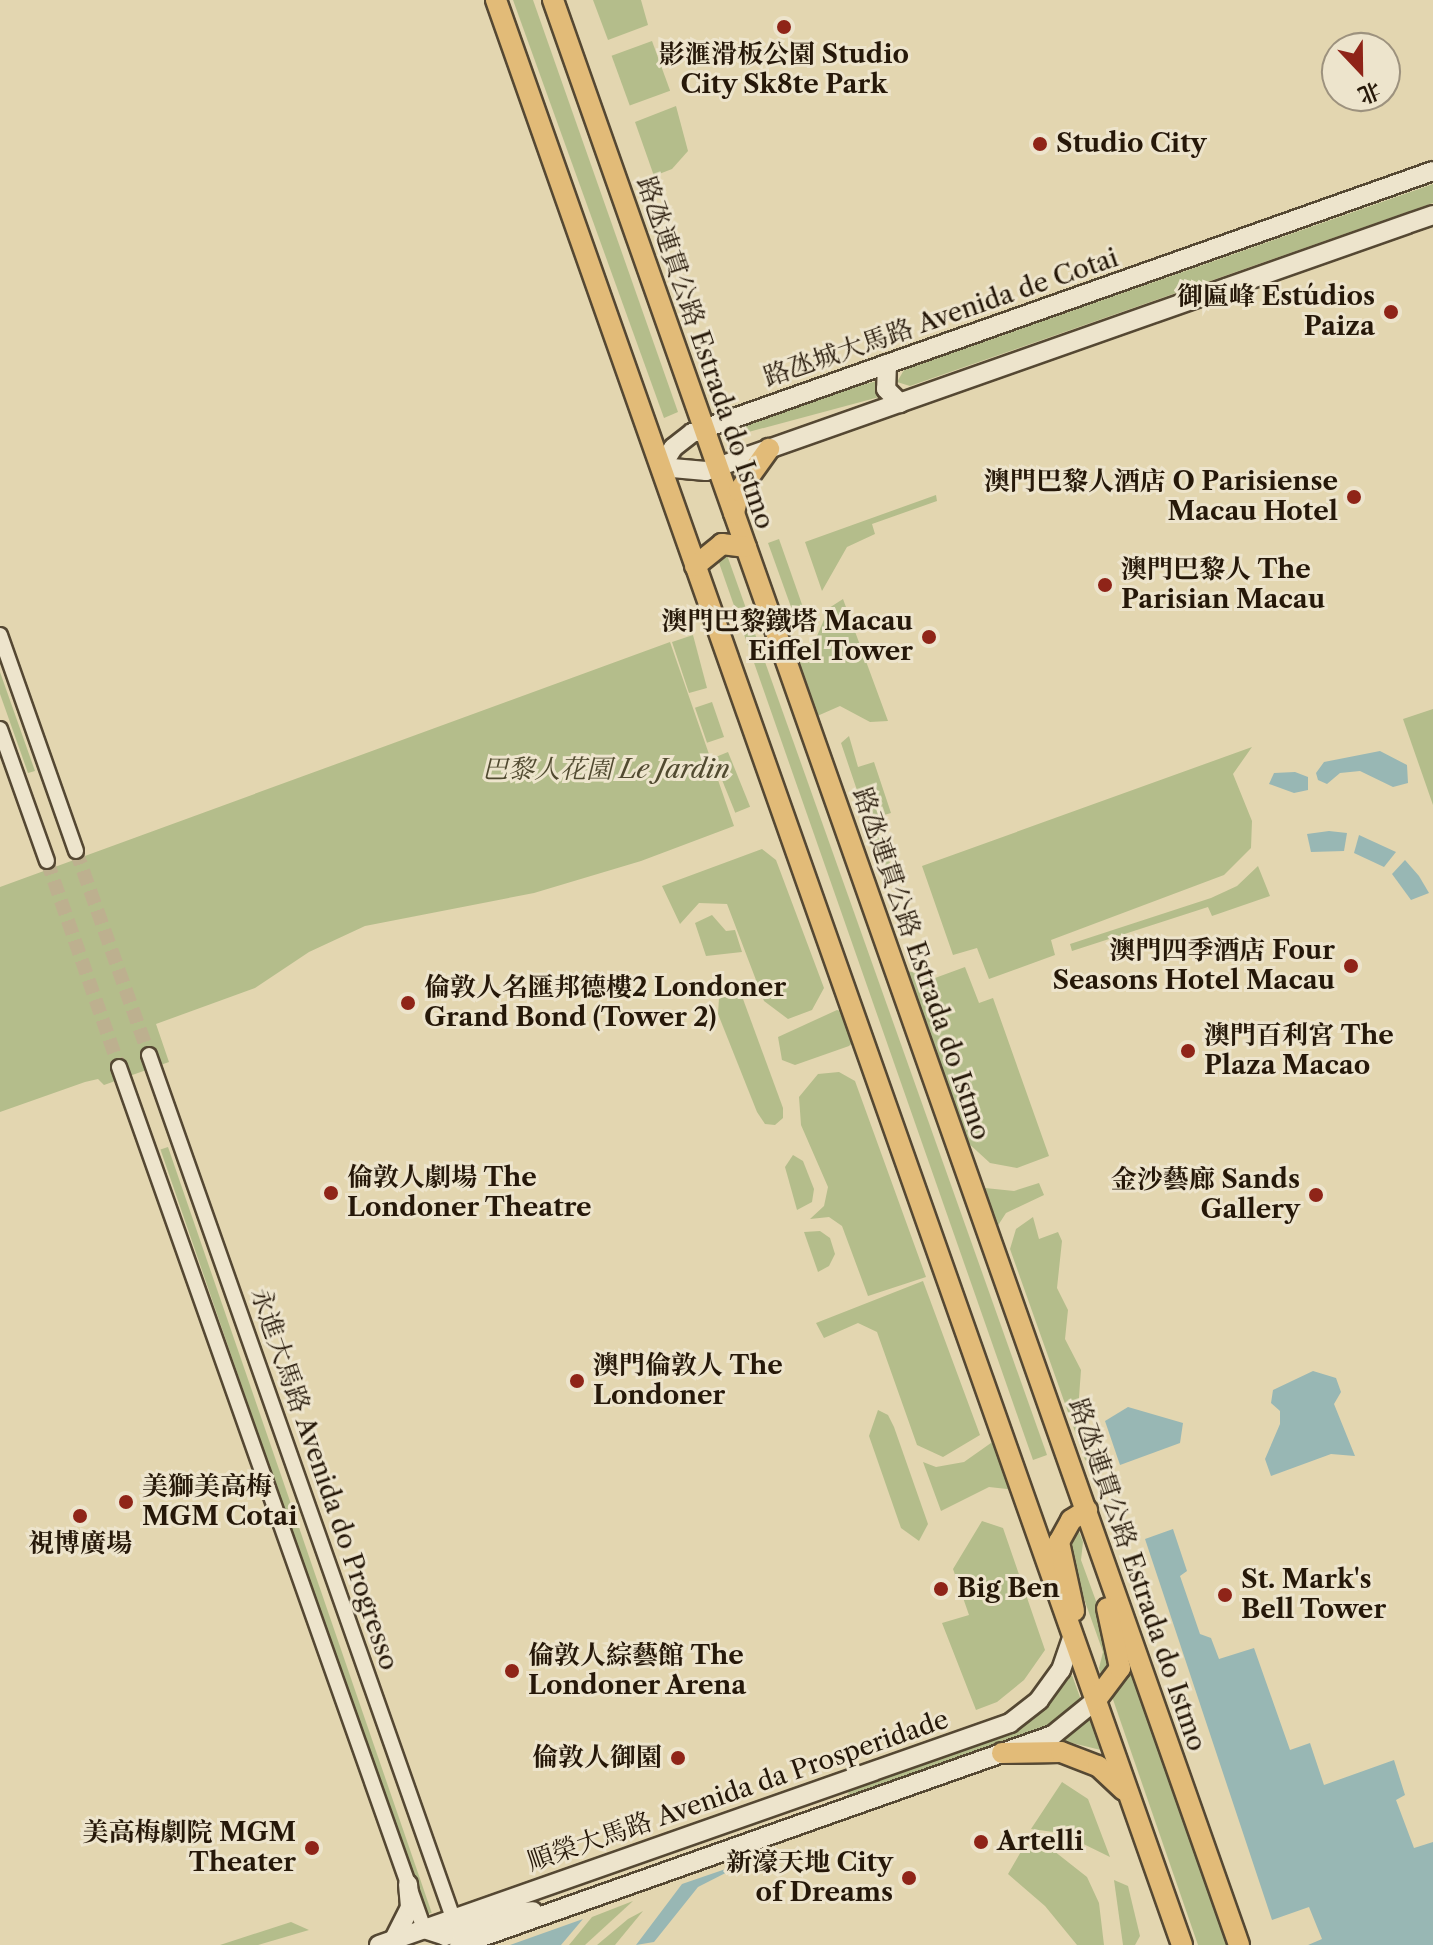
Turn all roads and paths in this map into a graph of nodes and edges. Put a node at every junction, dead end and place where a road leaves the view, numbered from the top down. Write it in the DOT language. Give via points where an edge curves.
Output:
graph roads {
  1 [pos="496,0"];
  2 [pos="553,0"];
  3 [pos="1433,171"];
  4 [pos="1433,215"];
  5 [pos="887,364"];
  6 [pos="900,403"];
  7 [pos="704,429"];
  8 [pos="769,449"];
  9 [pos="661,467"];
  10 [pos="718,467"];
  11 [pos="734,513"];
  12 [pos="746,547"];
  13 [pos="695,566"];
  14 [pos="0,635"];
  15 [pos="0,729"];
  16 [pos="76,851"];
  17 [pos="47,861"];
  18 [pos="149,1055"];
  19 [pos="119,1067"];
  20 [pos="1087,1510"];
  21 [pos="1104,1561"];
  22 [pos="1073,1635"];
  23 [pos="1096,1700"];
  24 [pos="1002,1753"];
  25 [pos="832,1785"];
  26 [pos="1130,1796"];
  27 [pos="841,1810"];
  28 [pos="408,1884"];
  29 [pos="556,1910"];
  30 [pos="453,1918"];
  31 [pos="424,1929"];
  32 [pos="386,1942"];
  33 [pos="459,1945"];
  34 [pos="1182,1945"];
  35 [pos="1239,1945"];
  1 -- 9 [label="main road"];
  2 -- 7 [label="main road, 路氹連貫公路 Estrada do Istmo"];
  3 -- 5 [label="street, 路氹城大馬路 Avenida de Cotai"];
  4 -- 6 [label="street"];
  5 -- 6 [label="street" via="884,385"];
  5 -- 7 [label="street, 路氹城大馬路 Avenida de Cotai"];
  6 -- 8 [label="street"];
  7 -- 9 [label="street, 路氹城大馬路 Avenida de Cotai" via="681,440"];
  7 -- 10 [label="main road, 路氹連貫公路 Estrada do Istmo"];
  8 -- 10 [label="street"];
  8 -- 11 [label="main road" via="739,491"];
  9 -- 10 [label="street" via="682,472"];
  9 -- 13 [label="main road"];
  10 -- 11 [label="main road, 路氹連貫公路 Estrada do Istmo"];
  11 -- 12 [label="main road, 路氹連貫公路 Estrada do Istmo"];
  12 -- 13 [label="main road" via="722,544"];
  12 -- 20 [label="main road, 路氹連貫公路 Estrada do Istmo"];
  13 -- 22 [label="main road"];
  14 -- 16 [label="street"];
  15 -- 17 [label="street"];
  18 -- 30 [label="street, 永進大馬路 Avenida do Progresso"];
  19 -- 28 [label="street, 永進大馬路 Avenida do Progresso"];
  20 -- 21 [label="main road, 路氹連貫公路 Estrada do Istmo"];
  20 -- 22 [label="main road" via="1071,1520 1059,1542 1074,1598"];
  21 -- 23 [label="main road" via="1102,1589 1121,1656 1115,1677"];
  21 -- 35 [label="main road, 路氹連貫公路 Estrada do Istmo"];
  22 -- 23 [label="main road"];
  22 -- 25 [label="street, 順榮大馬路 Avenida da Prosperidade" via="1061,1670 1047,1690 1010,1723"];
  23 -- 24 [label="street, 順榮大馬路 Avenida da Prosperidade" via="1053,1735"];
  23 -- 26 [label="main road"];
  24 -- 26 [label="main road" via="1042,1749 1080,1757 1114,1777"];
  24 -- 27 [label="street, 順榮大馬路 Avenida da Prosperidade"];
  25 -- 27 [label="street"];
  25 -- 30 [label="street, 順榮大馬路 Avenida da Prosperidade"];
  26 -- 34 [label="main road"];
  27 -- 29 [label="street, 順榮大馬路 Avenida da Prosperidade"];
  28 -- 31 [label="street, 永進大馬路 Avenida do Progresso"];
  28 -- 32 [label="street" via="410,1907"];
  29 -- 31 [label="street" via="507,1913 445,1936"];
  29 -- 33 [label="street, 順榮大馬路 Avenida da Prosperidade"];
  30 -- 31 [label="street, 順榮大馬路 Avenida da Prosperidade"];
  31 -- 32 [label="street, 順榮大馬路 Avenida da Prosperidade"];
}
